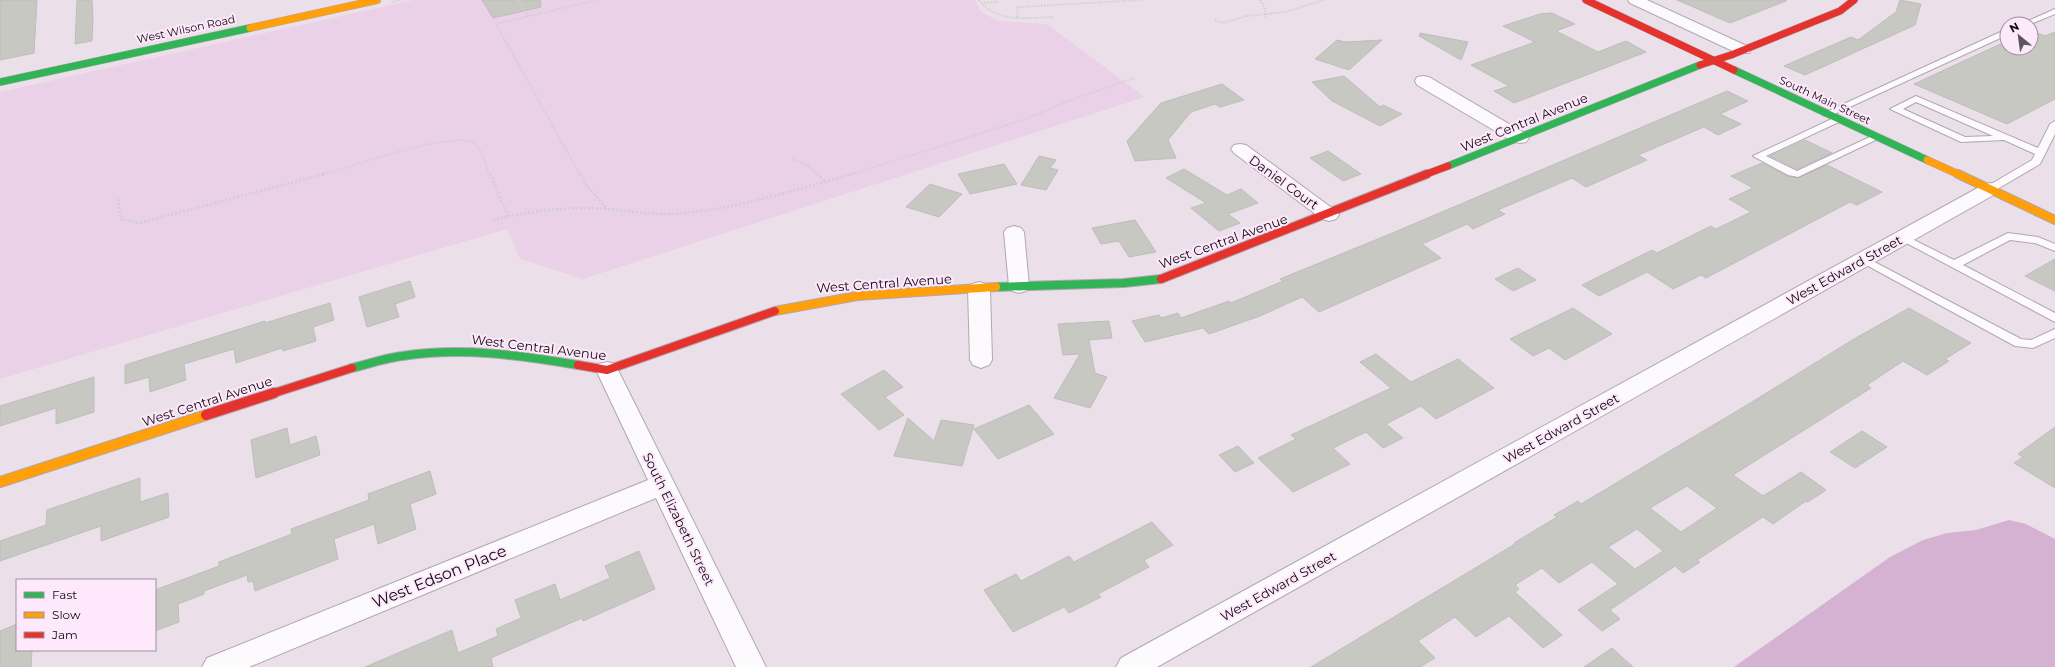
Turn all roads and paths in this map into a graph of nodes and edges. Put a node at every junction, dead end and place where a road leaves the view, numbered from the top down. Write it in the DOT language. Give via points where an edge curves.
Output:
graph roads {
  1 [pos="377,0"];
  2 [pos="518,0"];
  3 [pos="597,0"];
  4 [pos="979,0"];
  5 [pos="1144,0"];
  6 [pos="1260,0"];
  7 [pos="1324,0"];
  8 [pos="1586,0"];
  9 [pos="1634,0"];
  10 [pos="1854,0"];
  11 [pos="998,2"];
  12 [pos="980,3"];
  13 [pos="2055,11"];
  14 [pos="1266,14"];
  15 [pos="528,16"];
  16 [pos="1017,16"];
  17 [pos="1053,17"];
  18 [pos="1266,18"];
  19 [pos="2039,18"];
  20 [pos="1215,20"];
  21 [pos="1999,36"];
  22 [pos="1743,50"];
  23 [pos="1713,60"];
  24 [pos="1136,78"];
  25 [pos="1423,80"];
  26 [pos="0,82"];
  27 [pos="1827,114"];
  28 [pos="1838,119"];
  29 [pos="2055,124"];
  30 [pos="1877,137"];
  31 [pos="1520,138"];
  32 [pos="2002,138"];
  33 [pos="1240,149"];
  34 [pos="2041,153"];
  35 [pos="792,160"];
  36 [pos="827,182"];
  37 [pos="1990,189"];
  38 [pos="118,199"];
  39 [pos="607,209"];
  40 [pos="1329,214"];
  41 [pos="508,216"];
  42 [pos="493,220"];
  43 [pos="2055,220"];
  44 [pos="1014,232"];
  45 [pos="1902,238"];
  46 [pos="2055,248"];
  47 [pos="1863,259"];
  48 [pos="1954,265"];
  49 [pos="1019,286"];
  50 [pos="979,289"];
  51 [pos="2055,318"];
  52 [pos="2055,333"];
  53 [pos="981,360"];
  54 [pos="607,370"];
  55 [pos="0,482"];
  56 [pos="662,485"];
  57 [pos="217,667"];
  58 [pos="751,667"];
  59 [pos="1131,667"];
  1 -- 26 [label="street, West Wilson Road"];
  2 -- 15 [label="path"];
  3 -- 15 [label="path"];
  4 -- 12 [label="path"];
  5 -- 16 [label="path" via="1018,7"];
  6 -- 14 [label="path"];
  7 -- 14 [label="path" via="1285,12"];
  8 -- 23 [label="street, South Main Street"];
  9 -- 22 [label="street"];
  10 -- 22 [label="street, West Central Avenue" via="1840,10"];
  11 -- 12 [label="path"];
  12 -- 16 [label="path" via="995,14"];
  13 -- 19 [label="lane"];
  14 -- 18 [label="path"];
  14 -- 20 [label="path" via="1246,16 1222,23"];
  15 -- 39 [label="path" via="496,24 586,185"];
  16 -- 17 [label="path"];
  21 -- 27 [label="lane"];
  22 -- 23 [label="street, West Central Avenue"];
  23 -- 27 [label="street, South Main Street"];
  23 -- 31 [label="street, West Central Avenue"];
  24 -- 36 [label="path" via="994,130"];
  25 -- 31 [label="street"];
  27 -- 28 [label="street, South Main Street"];
  28 -- 30 [label="street, South Main Street"];
  28 -- 30 [label="lane" via="1758,156 1798,174"];
  29 -- 34 [label="lane"];
  30 -- 37 [label="street, South Main Street"];
  31 -- 40 [label="street, West Central Avenue"];
  32 -- 32 [label="lane" via="1916,99 1895,109 1964,140"];
  32 -- 34 [label="lane"];
  33 -- 40 [label="street, Daniel Court"];
  34 -- 37 [label="lane" via="2036,162"];
  35 -- 36 [label="path" via="805,164"];
  36 -- 39 [label="path" via="767,198 686,213 640,214"];
  37 -- 43 [label="street, South Main Street"];
  37 -- 45 [label="street, West Edward Street"];
  38 -- 41 [label="path" via="121,219 139,223 457,139 473,142 477,146"];
  39 -- 41 [label="path"];
  40 -- 49 [label="street, West Central Avenue" via="1172,276 1124,283"];
  41 -- 42 [label="path"];
  44 -- 49 [label="street"];
  45 -- 47 [label="street, West Edward Street"];
  45 -- 48 [label="lane"];
  46 -- 48 [label="lane" via="2038,240 2008,236"];
  47 -- 52 [label="lane" via="2019,343 2033,344"];
  47 -- 59 [label="street, West Edward Street"];
  48 -- 51 [label="lane"];
  49 -- 50 [label="street, West Central Avenue"];
  50 -- 53 [label="street"];
  50 -- 54 [label="street, West Central Avenue" via="854,296 809,302 761,315"];
  54 -- 55 [label="street, West Central Avenue" via="485,352 444,351 407,355 343,370"];
  54 -- 56 [label="street, South Elizabeth Street"];
  56 -- 57 [label="street, West Edson Place"];
  56 -- 58 [label="street, South Elizabeth Street"];
}
